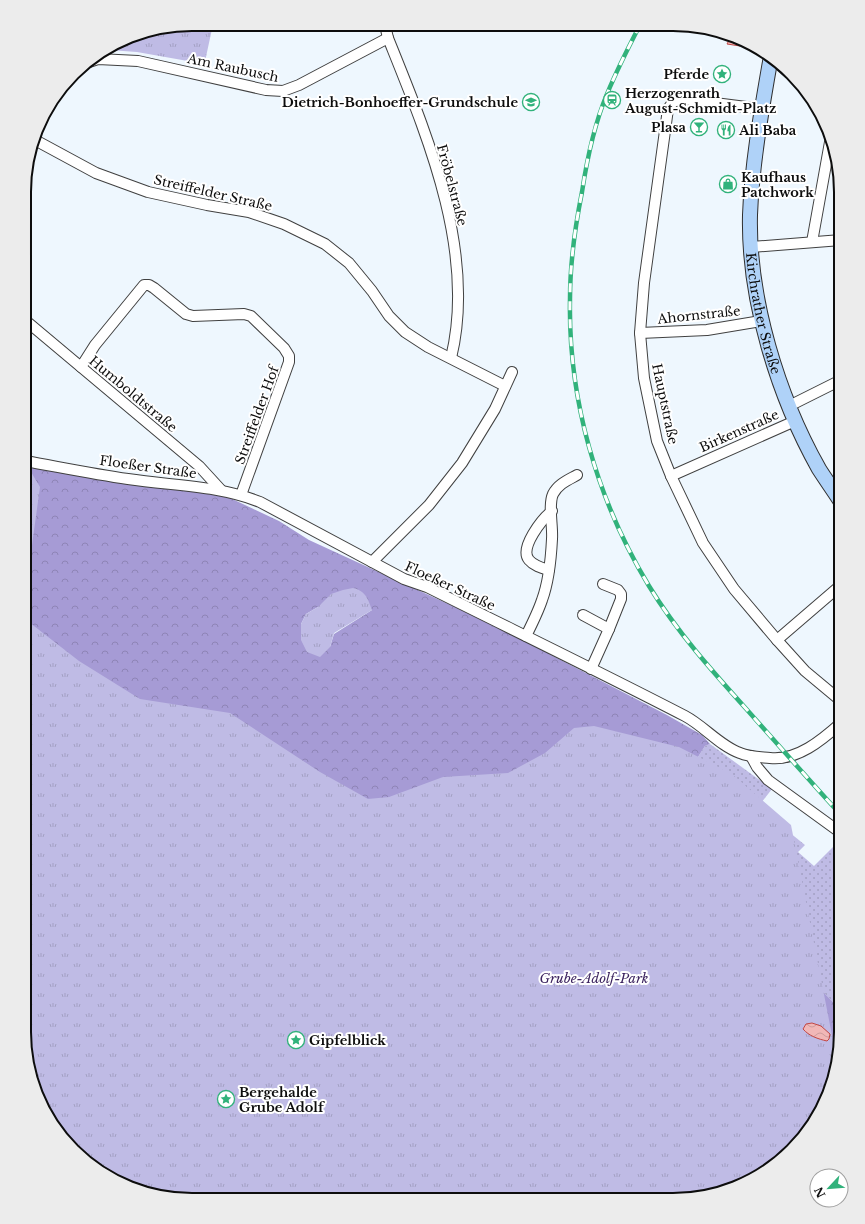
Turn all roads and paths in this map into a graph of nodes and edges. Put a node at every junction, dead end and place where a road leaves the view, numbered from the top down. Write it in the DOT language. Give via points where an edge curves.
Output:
graph roads {
  1 [pos="386,31"];
  2 [pos="388,38"];
  3 [pos="100,59"];
  4 [pos="769,63"];
  5 [pos="762,109"];
  6 [pos="39,142"];
  7 [pos="829,149"];
  8 [pos="834,240"];
  9 [pos="812,242"];
  10 [pos="751,247"];
  11 [pos="761,321"];
  12 [pos="31,325"];
  13 [pos="640,333"];
  14 [pos="451,358"];
  15 [pos="80,367"];
  16 [pos="512,372"];
  17 [pos="834,384"];
  18 [pos="505,386"];
  19 [pos="789,406"];
  20 [pos="795,420"];
  21 [pos="31,462"];
  22 [pos="577,475"];
  23 [pos="671,476"];
  24 [pos="221,490"];
  25 [pos="834,491"];
  26 [pos="241,495"];
  27 [pos="552,511"];
  28 [pos="372,562"];
  29 [pos="549,570"];
  30 [pos="604,584"];
  31 [pos="834,591"];
  32 [pos="583,615"];
  33 [pos="609,629"];
  34 [pos="526,636"];
  35 [pos="777,640"];
  36 [pos="591,669"];
  37 [pos="834,695"];
  38 [pos="834,729"];
  39 [pos="751,756"];
  40 [pos="834,828"];
  1 -- 2 [label="street, Fröbelstraße"];
  2 -- 3 [label="street, Am Raubusch" via="283,91 266,90 138,61"];
  2 -- 14 [label="street, Fröbelstraße" via="436,163 454,244 458,318"];
  4 -- 5 [label="main road, Kirchrather Straße"];
  5 -- 10 [label="main road, Kirchrather Straße" via="750,215"];
  5 -- 13 [label="street, Hauptstraße" via="683,99 673,102 668,109 644,282"];
  6 -- 14 [label="street, Streiffelder Straße" via="96,173 148,192 249,212 284,224 325,244 349,263 389,316 405,332"];
  7 -- 9 [label="street"];
  8 -- 9 [label="street"];
  9 -- 10 [label="street"];
  10 -- 11 [label="main road, Kirchrather Straße"];
  11 -- 13 [label="street, Ahornstraße" via="707,330"];
  11 -- 19 [label="main road, Kirchrather Straße"];
  12 -- 15 [label="street, Humboldtstraße"];
  13 -- 23 [label="street, Hauptstraße" via="644,378 657,441"];
  14 -- 18 [label="street, Streiffelder Straße"];
  15 -- 24 [label="street, Humboldtstraße" via="199,466"];
  15 -- 26 [label="street, Streiffelder Hof" via="144,285 154,288 186,314 251,316 284,348 290,362"];
  16 -- 18 [label="street"];
  17 -- 19 [label="street"];
  18 -- 28 [label="street" via="495,409 462,463 436,497"];
  19 -- 20 [label="main road, Kirchrather Straße"];
  20 -- 23 [label="street, Birkenstraße"];
  20 -- 25 [label="main road, Kirchrather Straße" via="820,470"];
  21 -- 24 [label="street, Floeßer Straße" via="128,479"];
  22 -- 27 [label="street" via="556,489 552,496"];
  23 -- 35 [label="street, Hauptstraße" via="707,549 734,589"];
  24 -- 26 [label="street, Floeßer Straße"];
  26 -- 28 [label="street, Floeßer Straße" via="260,502"];
  27 -- 29 [label="street" via="553,532"];
  27 -- 29 [label="street" via="535,529 526,555 532,563"];
  28 -- 34 [label="street, Floeßer Straße"];
  29 -- 34 [label="street" via="542,599"];
  30 -- 33 [label="street" via="621,594"];
  31 -- 35 [label="street"];
  32 -- 33 [label="street"];
  33 -- 36 [label="street"];
  34 -- 36 [label="street, Floeßer Straße"];
  35 -- 37 [label="street, Hauptstraße" via="806,671"];
  36 -- 39 [label="street, Floeßer Straße" via="686,717 728,747"];
  38 -- 39 [label="street, Floeßer Straße" via="788,757"];
  39 -- 40 [label="street" via="768,780"];
}
